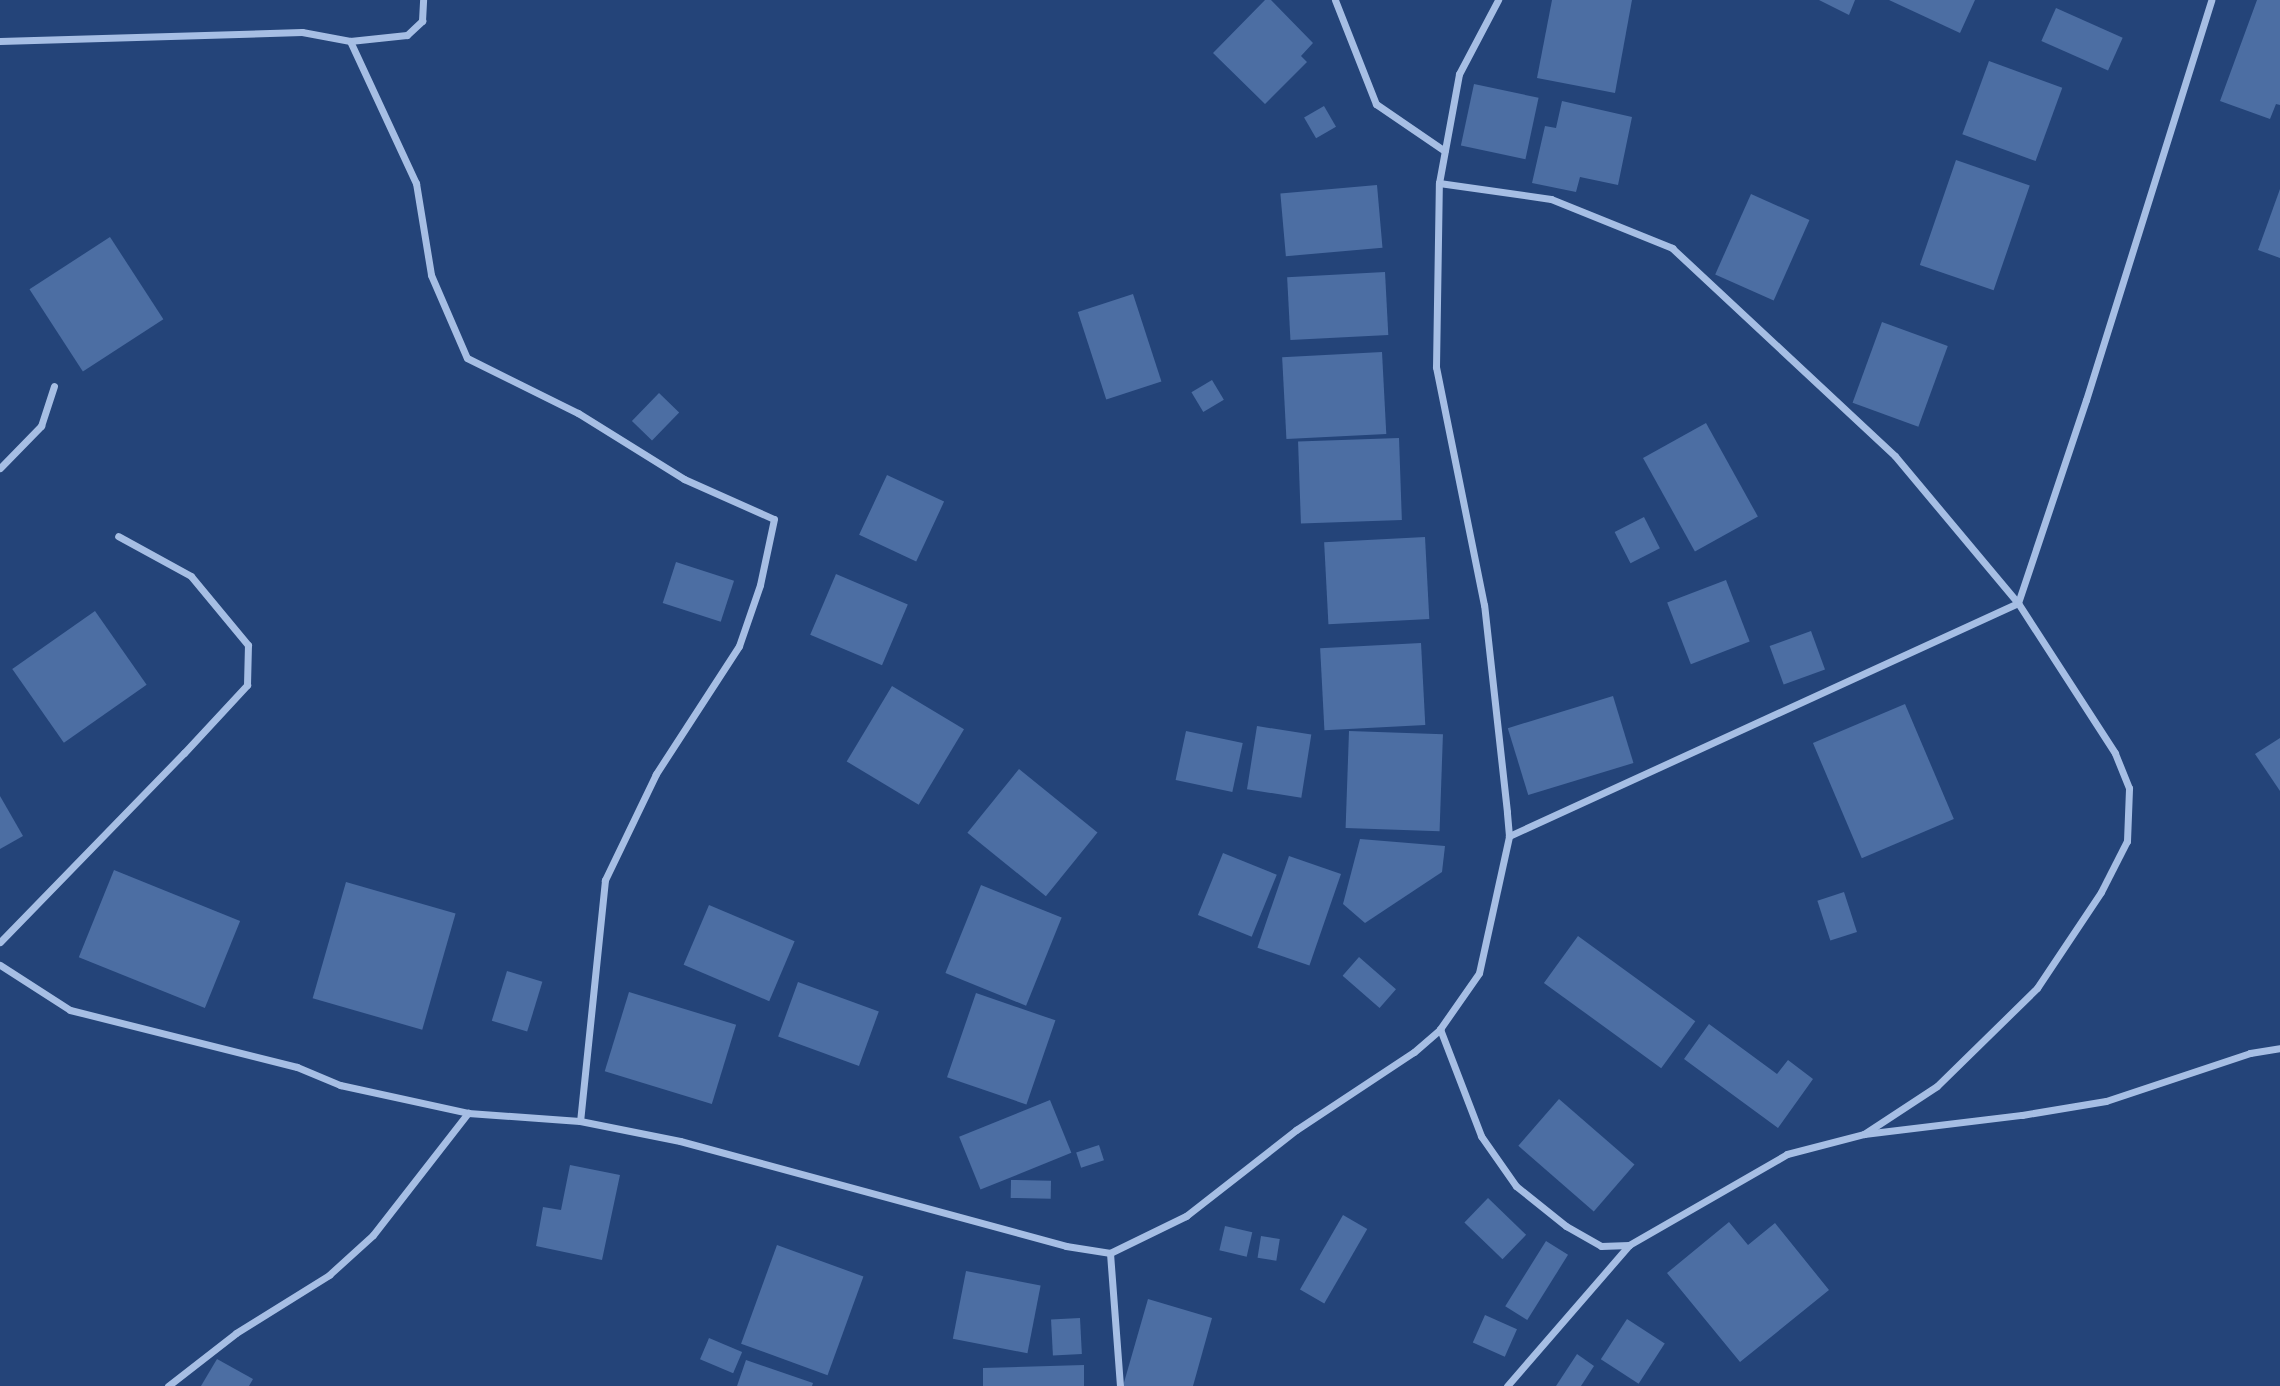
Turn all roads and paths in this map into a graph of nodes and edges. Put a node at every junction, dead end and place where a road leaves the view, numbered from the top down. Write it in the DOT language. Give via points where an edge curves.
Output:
graph roads {
  1 [pos="423,0"];
  2 [pos="1335,0"];
  3 [pos="1498,0"];
  4 [pos="2211,0"];
  5 [pos="0,41"];
  6 [pos="350,41"];
  7 [pos="1446,150"];
  8 [pos="1439,183"];
  9 [pos="54,386"];
  10 [pos="0,468"];
  11 [pos="118,536"];
  12 [pos="2018,603"];
  13 [pos="1509,836"];
  14 [pos="0,942"];
  15 [pos="0,965"];
  16 [pos="1440,1029"];
  17 [pos="2280,1048"];
  18 [pos="468,1114"];
  19 [pos="580,1121"];
  20 [pos="1864,1134"];
  21 [pos="1629,1245"];
  22 [pos="1110,1253"];
  23 [pos="168,1386"];
  24 [pos="1120,1386"];
  25 [pos="1507,1386"];
  1 -- 6 [label="street" via="422,21 407,35"];
  2 -- 7 [label="street" via="1376,104"];
  3 -- 7 [label="street" via="1460,74"];
  4 -- 12 [label="street"];
  5 -- 6 [label="street" via="302,32"];
  6 -- 19 [label="street" via="416,183 431,275 467,358 578,413 684,479 774,519 760,585 739,646 656,774 605,880"];
  7 -- 8 [label="street"];
  8 -- 12 [label="street" via="1550,199 1672,247 1895,456"];
  8 -- 13 [label="street" via="1436,367 1484,605"];
  9 -- 10 [label="street" via="41,426"];
  11 -- 14 [label="street" via="191,576 248,645 247,685"];
  12 -- 13 [label="street"];
  12 -- 20 [label="street" via="2115,754 2129,788 2127,841 2101,892 2037,988 1937,1086"];
  13 -- 16 [label="street" via="1479,973"];
  15 -- 18 [label="street" via="70,1010 297,1067 341,1085"];
  16 -- 21 [label="street" via="1481,1136 1516,1186 1566,1226 1601,1246"];
  16 -- 22 [label="street" via="1414,1052 1296,1129 1186,1216"];
  17 -- 20 [label="street" via="2250,1053 2106,1101"];
  18 -- 19 [label="street"];
  18 -- 23 [label="street" via="373,1236 329,1275 236,1333"];
  19 -- 22 [label="street" via="680,1141 1066,1246"];
  20 -- 21 [label="street" via="1787,1154"];
  21 -- 25 [label="street"];
  22 -- 24 [label="street"];
}
